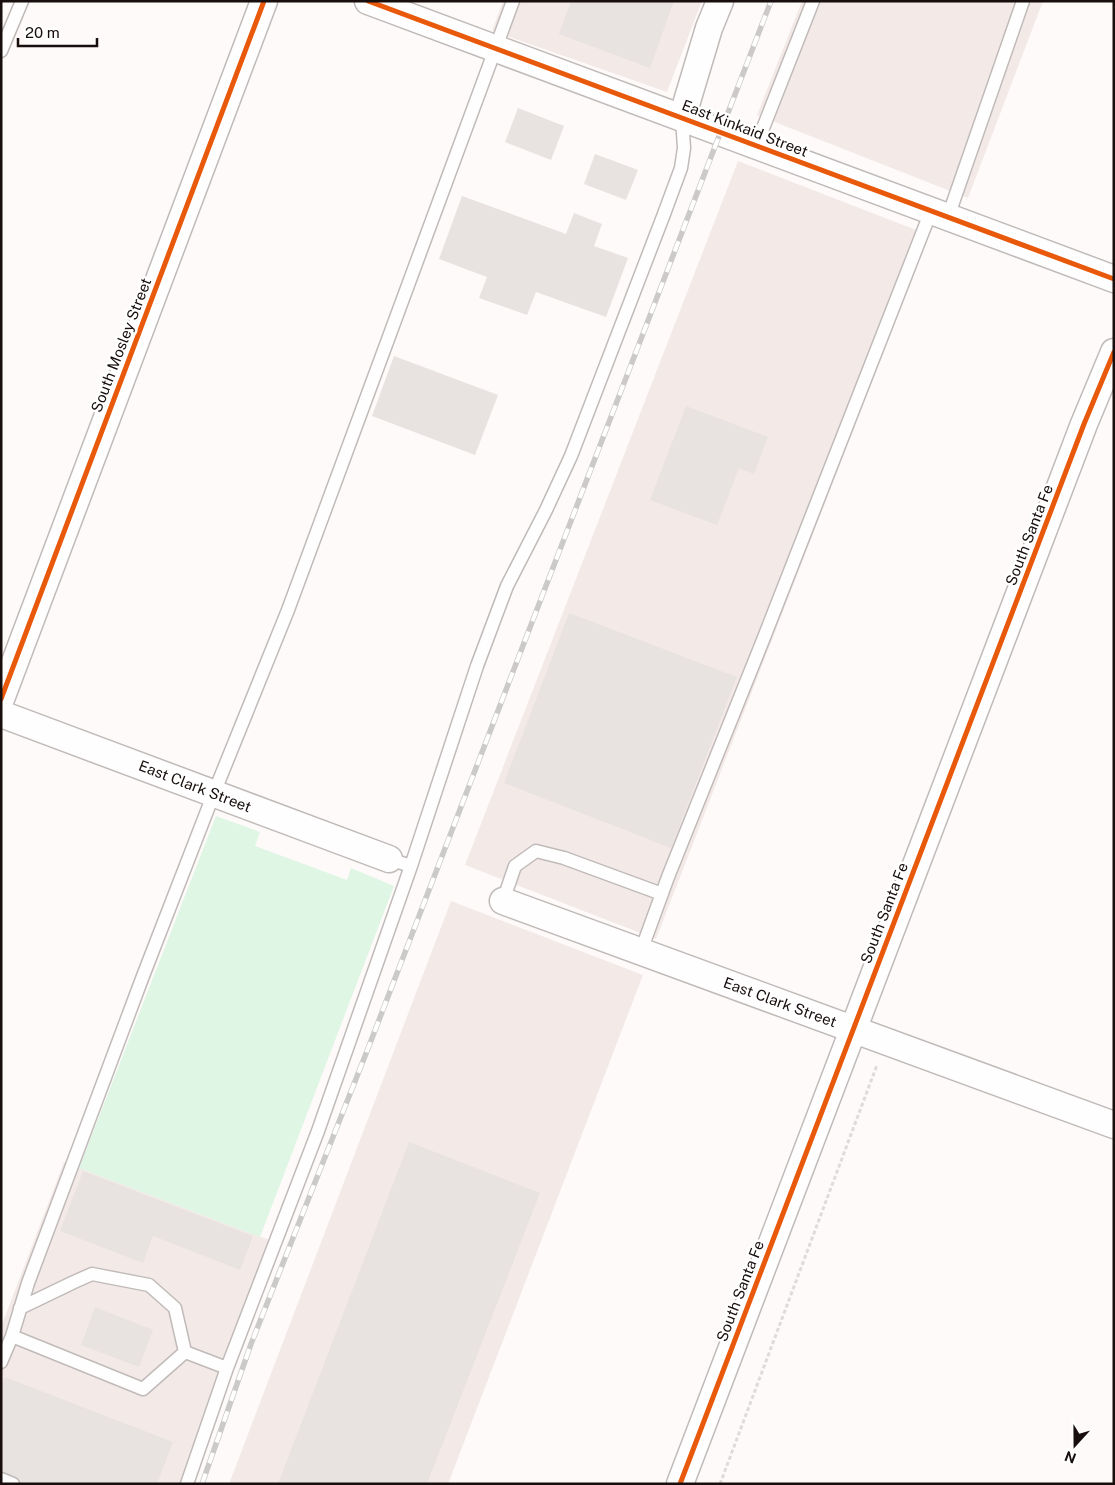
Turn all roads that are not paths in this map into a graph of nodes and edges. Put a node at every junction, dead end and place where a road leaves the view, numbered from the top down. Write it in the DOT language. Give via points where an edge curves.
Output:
graph roads {
  1 [pos="22,1"];
  2 [pos="264,1"];
  3 [pos="368,1"];
  4 [pos="513,1"];
  5 [pos="720,1"];
  6 [pos="813,1"];
  7 [pos="1023,1"];
  8 [pos="495,49"];
  9 [pos="1,51"];
  10 [pos="682,118"];
  11 [pos="756,146"];
  12 [pos="939,214"];
  13 [pos="1114,279"];
  14 [pos="1114,352"];
  15 [pos="1,698"];
  16 [pos="1,714"];
  17 [pos="214,793"];
  18 [pos="400,862"];
  19 [pos="662,894"];
  20 [pos="503,901"];
  21 [pos="641,952"];
  22 [pos="853,1029"];
  23 [pos="1114,1125"];
  24 [pos="20,1308"];
  25 [pos="12,1336"];
  26 [pos="185,1352"];
  27 [pos="1,1362"];
  28 [pos="227,1368"];
  29 [pos="1,1480"];
  30 [pos="13,1484"];
  31 [pos="187,1484"];
  32 [pos="680,1484"];
  1 -- 9 [label="lane"];
  2 -- 15 [label="street, South Mosley Street"];
  3 -- 8 [label="street, East Kinkaid Street"];
  4 -- 8 [label="lane"];
  5 -- 10 [label="street"];
  6 -- 11 [label="lane"];
  7 -- 12 [label="lane"];
  8 -- 10 [label="street, East Kinkaid Street"];
  8 -- 17 [label="lane" via="292,600"];
  10 -- 11 [label="street, East Kinkaid Street"];
  10 -- 18 [label="lane" via="684,148 681,168 664,214 571,456 507,586"];
  11 -- 12 [label="street, East Kinkaid Street"];
  12 -- 13 [label="street, East Kinkaid Street"];
  12 -- 19 [label="lane" via="806,531"];
  14 -- 22 [label="street, South Santa Fe"];
  16 -- 17 [label="street, East Clark Street"];
  17 -- 18 [label="street, East Clark Street"];
  17 -- 24 [label="lane"];
  18 -- 28 [label="lane" via="318,1131"];
  19 -- 20 [label="lane" via="536,851 516,866"];
  19 -- 21 [label="lane"];
  20 -- 21 [label="street, East Clark Street"];
  21 -- 22 [label="street, East Clark Street"];
  22 -- 23 [label="street, East Clark Street"];
  22 -- 32 [label="street, South Santa Fe"];
  24 -- 25 [label="lane"];
  24 -- 26 [label="lane" via="92,1274 149,1285 175,1308"];
  25 -- 26 [label="lane" via="143,1389"];
  25 -- 27 [label="lane"];
  26 -- 28 [label="lane"];
  28 -- 31 [label="lane"];
  29 -- 30 [label="lane"];
}
